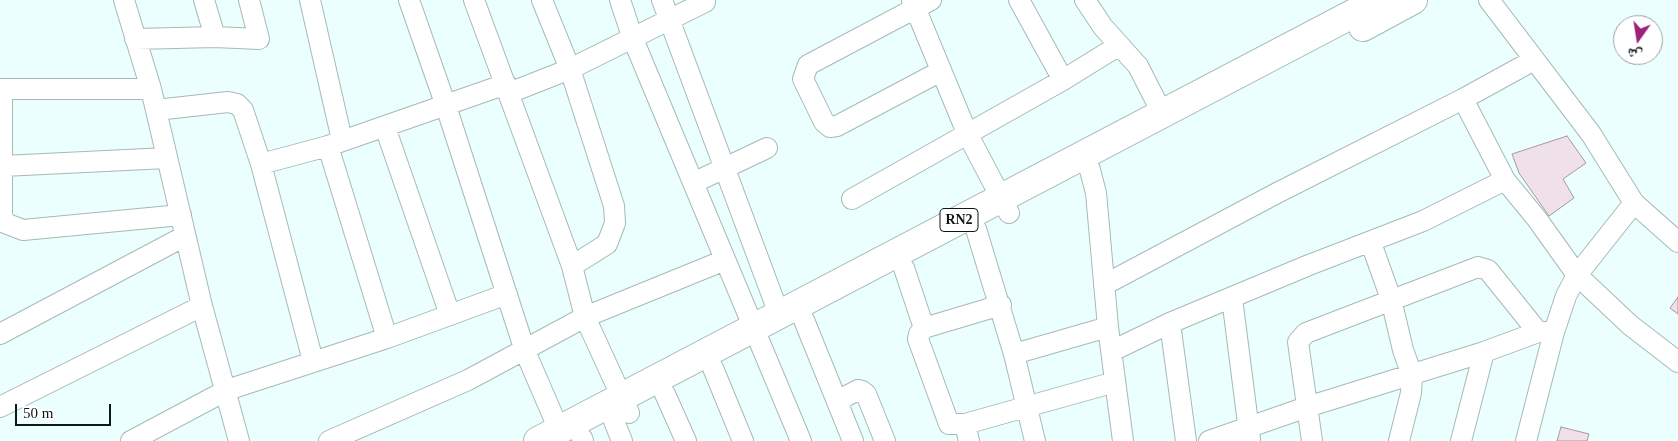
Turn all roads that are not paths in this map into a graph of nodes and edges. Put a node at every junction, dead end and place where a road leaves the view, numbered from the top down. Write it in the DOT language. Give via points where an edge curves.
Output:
graph roads {
  1 [pos="124,0"];
  2 [pos="204,0"];
  3 [pos="249,0"];
  4 [pos="310,0"];
  5 [pos="409,0"];
  6 [pos="474,0"];
  7 [pos="542,0"];
  8 [pos="620,0"];
  9 [pos="662,0"];
  10 [pos="1019,0"];
  11 [pos="1085,0"];
  12 [pos="1414,0"];
  13 [pos="1489,0"];
  14 [pos="705,2"];
  15 [pos="919,3"];
  16 [pos="1364,3"];
  17 [pos="669,20"];
  18 [pos="215,37"];
  19 [pos="135,39"];
  20 [pos="633,39"];
  21 [pos="1118,46"];
  22 [pos="1534,60"];
  23 [pos="570,69"];
  24 [pos="941,71"];
  25 [pos="1063,80"];
  26 [pos="507,88"];
  27 [pos="1,89"];
  28 [pos="151,89"];
  29 [pos="1463,99"];
  30 [pos="446,106"];
  31 [pos="156,110"];
  32 [pos="1162,113"];
  33 [pos="385,127"];
  34 [pos="967,132"];
  35 [pos="335,143"];
  36 [pos="767,148"];
  37 [pos="167,158"];
  38 [pos="1087,163"];
  39 [pos="261,164"];
  40 [pos="3,166"];
  41 [pos="724,169"];
  42 [pos="1505,180"];
  43 [pos="693,183"];
  44 [pos="852,199"];
  45 [pos="1634,203"];
  46 [pos="1005,205"];
  47 [pos="181,215"];
  48 [pos="976,230"];
  49 [pos="185,236"];
  50 [pos="1678,242"];
  51 [pos="1370,243"];
  52 [pos="725,260"];
  53 [pos="572,266"];
  54 [pos="904,268"];
  55 [pos="1577,275"];
  56 [pos="1104,285"];
  57 [pos="507,294"];
  58 [pos="1232,298"];
  59 [pos="1391,299"];
  60 [pos="1000,305"];
  61 [pos="202,306"];
  62 [pos="450,315"];
  63 [pos="584,317"];
  64 [pos="792,317"];
  65 [pos="1170,323"];
  66 [pos="1108,327"];
  67 [pos="924,328"];
  68 [pos="1546,332"];
  69 [pos="0,334"];
  70 [pos="756,336"];
  71 [pos="387,338"];
  72 [pos="525,351"];
  73 [pos="1112,351"];
  74 [pos="1484,352"];
  75 [pos="1014,354"];
  76 [pos="313,361"];
  77 [pos="1678,362"];
  78 [pos="713,368"];
  79 [pos="1412,375"];
  80 [pos="1115,382"];
  81 [pos="227,390"];
  82 [pos="665,394"];
  83 [pos="837,401"];
  84 [pos="1026,406"];
  85 [pos="0,407"];
  86 [pos="1307,407"];
  87 [pos="622,418"];
  88 [pos="967,432"];
  89 [pos="1249,434"];
  90 [pos="568,438"];
  91 [pos="1120,440"];
  92 [pos="131,441"];
  93 [pos="240,441"];
  94 [pos="329,441"];
  95 [pos="686,441"];
  96 [pos="743,441"];
  97 [pos="801,441"];
  98 [pos="853,441"];
  99 [pos="885,441"];
  100 [pos="1035,441"];
  101 [pos="1186,441"];
  102 [pos="1209,441"];
  103 [pos="1312,441"];
  104 [pos="1399,441"];
  105 [pos="1461,441"];
  106 [pos="1526,441"];
  1 -- 19 [label="street"];
  2 -- 18 [label="street"];
  3 -- 18 [label="street" via="259,39"];
  4 -- 35 [label="street"];
  5 -- 30 [label="street"];
  6 -- 26 [label="street"];
  7 -- 23 [label="street"];
  8 -- 20 [label="street"];
  9 -- 17 [label="street"];
  10 -- 25 [label="street"];
  11 -- 21 [label="street"];
  12 -- 38 [label="highway, RN2"];
  13 -- 22 [label="street"];
  14 -- 17 [label="street"];
  15 -- 24 [label="street"];
  15 -- 24 [label="street" via="808,65 803,79 824,122 830,127"];
  16 -- 32 [label="highway, RN2"];
  17 -- 20 [label="street"];
  17 -- 41 [label="street"];
  18 -- 19 [label="street"];
  19 -- 28 [label="street"];
  20 -- 23 [label="street"];
  20 -- 43 [label="street"];
  21 -- 25 [label="street"];
  21 -- 32 [label="street" via="1138,66"];
  22 -- 29 [label="street"];
  22 -- 45 [label="street" via="1590,134"];
  23 -- 26 [label="street"];
  23 -- 53 [label="street" via="614,206 616,223 607,244"];
  24 -- 34 [label="street"];
  25 -- 34 [label="street"];
  26 -- 30 [label="street"];
  26 -- 53 [label="street"];
  27 -- 28 [label="street"];
  27 -- 40 [label="street"];
  28 -- 31 [label="street"];
  29 -- 42 [label="street"];
  29 -- 56 [label="street"];
  30 -- 33 [label="street"];
  30 -- 57 [label="street"];
  31 -- 37 [label="street"];
  31 -- 39 [label="street" via="228,102 237,104 247,118"];
  32 -- 38 [label="highway, RN2"];
  33 -- 35 [label="street"];
  33 -- 62 [label="street"];
  34 -- 44 [label="street"];
  34 -- 46 [label="street"];
  35 -- 39 [label="street"];
  35 -- 71 [label="street"];
  36 -- 41 [label="street"];
  37 -- 40 [label="street"];
  37 -- 47 [label="street"];
  38 -- 46 [label="highway, RN2"];
  38 -- 56 [label="street" via="1096,193"];
  39 -- 76 [label="street"];
  40 -- 47 [label="street" via="2,215 5,223 14,228 23,230"];
  41 -- 43 [label="street"];
  41 -- 64 [label="street"];
  42 -- 51 [label="street"];
  42 -- 55 [label="street"];
  43 -- 52 [label="street"];
  45 -- 50 [label="street"];
  45 -- 55 [label="street"];
  46 -- 48 [label="highway, RN2"];
  46 -- 64 [label="highway, RN2"];
  47 -- 49 [label="street"];
  48 -- 54 [label="highway, RN2"];
  48 -- 60 [label="street"];
  49 -- 61 [label="street"];
  49 -- 69 [label="street"];
  51 -- 58 [label="street"];
  51 -- 59 [label="street"];
  52 -- 63 [label="street"];
  52 -- 70 [label="street"];
  53 -- 63 [label="street"];
  54 -- 64 [label="highway, RN2"];
  54 -- 67 [label="street"];
  55 -- 68 [label="street"];
  55 -- 77 [label="street" via="1630,326"];
  56 -- 66 [label="street"];
  57 -- 62 [label="street"];
  57 -- 72 [label="street"];
  58 -- 65 [label="street"];
  58 -- 89 [label="street"];
  59 -- 68 [label="street" via="1465,270 1484,267"];
  59 -- 79 [label="street"];
  59 -- 86 [label="street" via="1306,333 1299,340"];
  60 -- 67 [label="street"];
  60 -- 75 [label="street"];
  61 -- 81 [label="street"];
  61 -- 85 [label="street"];
  62 -- 71 [label="street"];
  63 -- 72 [label="street"];
  63 -- 87 [label="street"];
  64 -- 70 [label="highway, RN2"];
  64 -- 83 [label="street"];
  65 -- 73 [label="street"];
  65 -- 101 [label="street"];
  66 -- 73 [label="street"];
  66 -- 75 [label="street"];
  67 -- 88 [label="street" via="918,339 946,420"];
  68 -- 74 [label="street"];
  68 -- 106 [label="street"];
  70 -- 78 [label="highway, RN2"];
  70 -- 87 [label="highway, RN2"];
  70 -- 97 [label="street"];
  71 -- 76 [label="street"];
  72 -- 90 [label="street"];
  72 -- 94 [label="street" via="468,380"];
  73 -- 80 [label="street"];
  74 -- 79 [label="street"];
  74 -- 105 [label="street"];
  75 -- 84 [label="street"];
  76 -- 81 [label="street"];
  78 -- 82 [label="highway, RN2"];
  78 -- 96 [label="street"];
  79 -- 86 [label="street"];
  79 -- 104 [label="street"];
  80 -- 84 [label="street"];
  80 -- 91 [label="street"];
  81 -- 92 [label="street"];
  81 -- 93 [label="street"];
  82 -- 87 [label="highway, RN2"];
  82 -- 95 [label="street"];
  83 -- 98 [label="street"];
  83 -- 99 [label="street" via="858,390 866,394"];
  84 -- 88 [label="street"];
  84 -- 100 [label="street"];
  86 -- 89 [label="street"];
  86 -- 103 [label="street"];
  87 -- 90 [label="highway, RN2"];
  89 -- 102 [label="street"];
}
